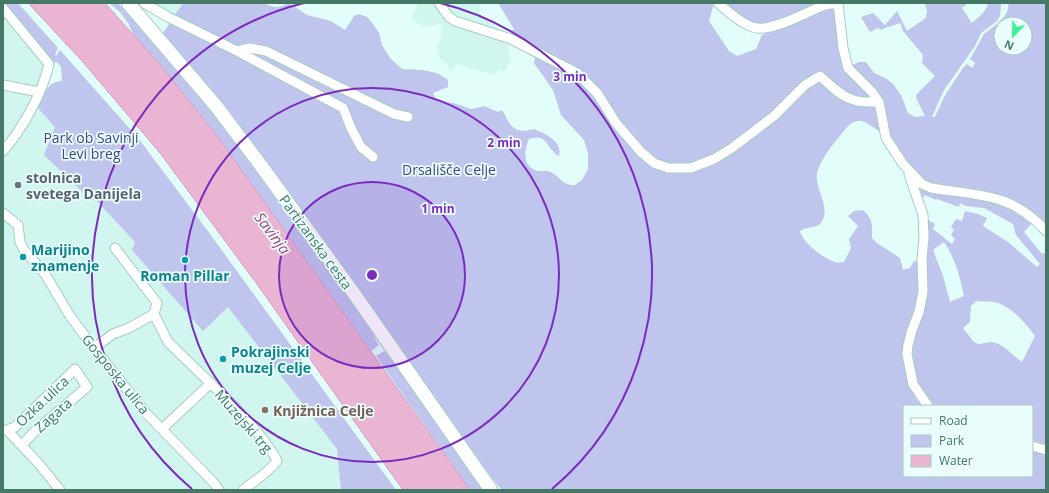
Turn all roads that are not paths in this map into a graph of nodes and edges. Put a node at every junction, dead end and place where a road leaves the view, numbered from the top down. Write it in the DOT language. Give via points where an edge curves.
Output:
graph roads {
  1 [pos="128,3"];
  2 [pos="144,3"];
  3 [pos="438,3"];
  4 [pos="718,3"];
  5 [pos="838,4"];
  6 [pos="3,8"];
  7 [pos="237,51"];
  8 [pos="3,84"];
  9 [pos="39,92"];
  10 [pos="879,102"];
  11 [pos="408,117"];
  12 [pos="3,151"];
  13 [pos="373,157"];
  14 [pos="908,171"];
  15 [pos="3,213"];
  16 [pos="1046,231"];
  17 [pos="115,248"];
  18 [pos="154,314"];
  19 [pos="94,348"];
  20 [pos="75,369"];
  21 [pos="211,383"];
  22 [pos="927,405"];
  23 [pos="162,429"];
  24 [pos="22,445"];
  25 [pos="1033,446"];
  26 [pos="1046,450"];
  27 [pos="60,490"];
  28 [pos="219,490"];
  29 [pos="243,490"];
  30 [pos="491,490"];
  1 -- 30 [label="street, Partizanska cesta" via="216,106 262,167"];
  2 -- 7 [label="street"];
  3 -- 10 [label="street" via="455,21 511,39 577,73 597,93 616,123 640,152 654,163 668,168 691,168 714,159 774,116 805,85 820,76 851,100"];
  4 -- 5 [label="street" via="734,16 756,28 781,24 821,6"];
  5 -- 10 [label="street" via="848,68"];
  6 -- 9 [label="street" via="49,64"];
  7 -- 11 [label="street" via="250,48 266,51 394,114"];
  7 -- 13 [label="street" via="343,108 361,147"];
  8 -- 9 [label="street"];
  9 -- 12 [label="street" via="12,141"];
  10 -- 14 [label="street" via="886,138"];
  14 -- 16 [label="street" via="922,184 931,188 992,197 1008,203 1021,210"];
  14 -- 22 [label="street" via="923,215 924,236 923,292 907,354 912,384"];
  15 -- 19 [label="street, Gosposka ulica" via="18,225 20,242 24,250 45,274 70,316"];
  17 -- 18 [label="street, Muzejski trg" via="157,303"];
  18 -- 19 [label="street" via="113,334"];
  18 -- 21 [label="street, Muzejski trg" via="168,342"];
  19 -- 23 [label="street, Gosposka ulica" via="145,412"];
  20 -- 24 [label="street, Zagata" via="87,387"];
  20 -- 24 [label="street, Ozka ulica" via="15,427 7,430"];
  21 -- 23 [label="street"];
  21 -- 29 [label="street, Muzejski trg" via="263,439 277,461 265,475"];
  23 -- 28 [label="street, Gosposka ulica"];
  24 -- 27 [label="street"];
  25 -- 26 [label="street"];
}
